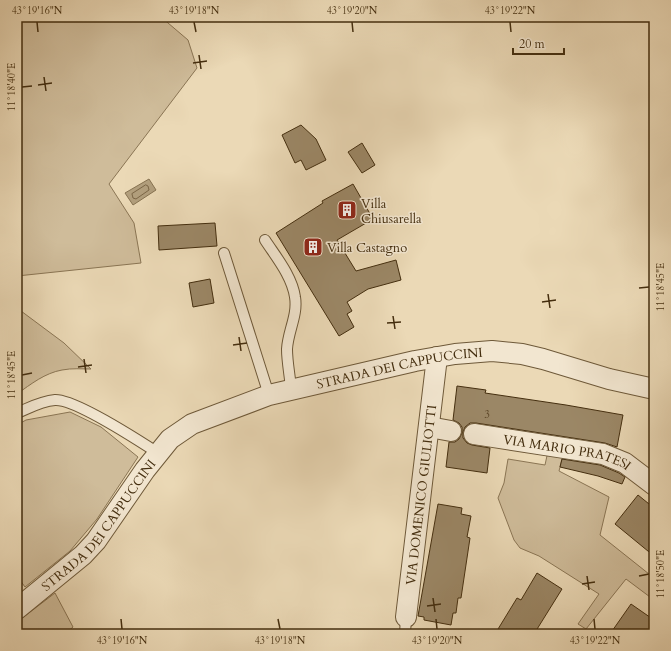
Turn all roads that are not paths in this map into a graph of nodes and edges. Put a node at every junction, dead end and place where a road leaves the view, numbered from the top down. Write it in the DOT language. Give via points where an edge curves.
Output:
graph roads {
  1 [pos="265,240"];
  2 [pos="224,253"];
  3 [pos="437,357"];
  4 [pos="291,389"];
  5 [pos="654,389"];
  6 [pos="269,395"];
  7 [pos="17,413"];
  8 [pos="429,427"];
  9 [pos="451,430"];
  10 [pos="474,434"];
  11 [pos="158,453"];
  12 [pos="654,485"];
  13 [pos="17,608"];
  14 [pos="406,626"];
  1 -- 4 [label="lane" via="290,281 295,298 287,349"];
  2 -- 6 [label="lane"];
  3 -- 4 [label="street, STRADA DEI CAPPUCCINI"];
  3 -- 5 [label="street, STRADA DEI CAPPUCCINI" via="486,351 522,354"];
  3 -- 8 [label="street, VIA DOMENICO GIULIOTTI"];
  4 -- 6 [label="street, STRADA DEI CAPPUCCINI"];
  6 -- 11 [label="street, STRADA DEI CAPPUCCINI" via="192,424 170,439"];
  7 -- 11 [label="lane, STRADA DEI CAPPUCCINI" via="56,400 69,403 95,415"];
  8 -- 9 [label="street"];
  8 -- 14 [label="street, VIA DOMENICO GIULIOTTI"];
  10 -- 12 [label="street, VIA MARIO PRATESI" via="603,454 625,463"];
  11 -- 13 [label="street, STRADA DEI CAPPUCCINI" via="96,541"];
}
